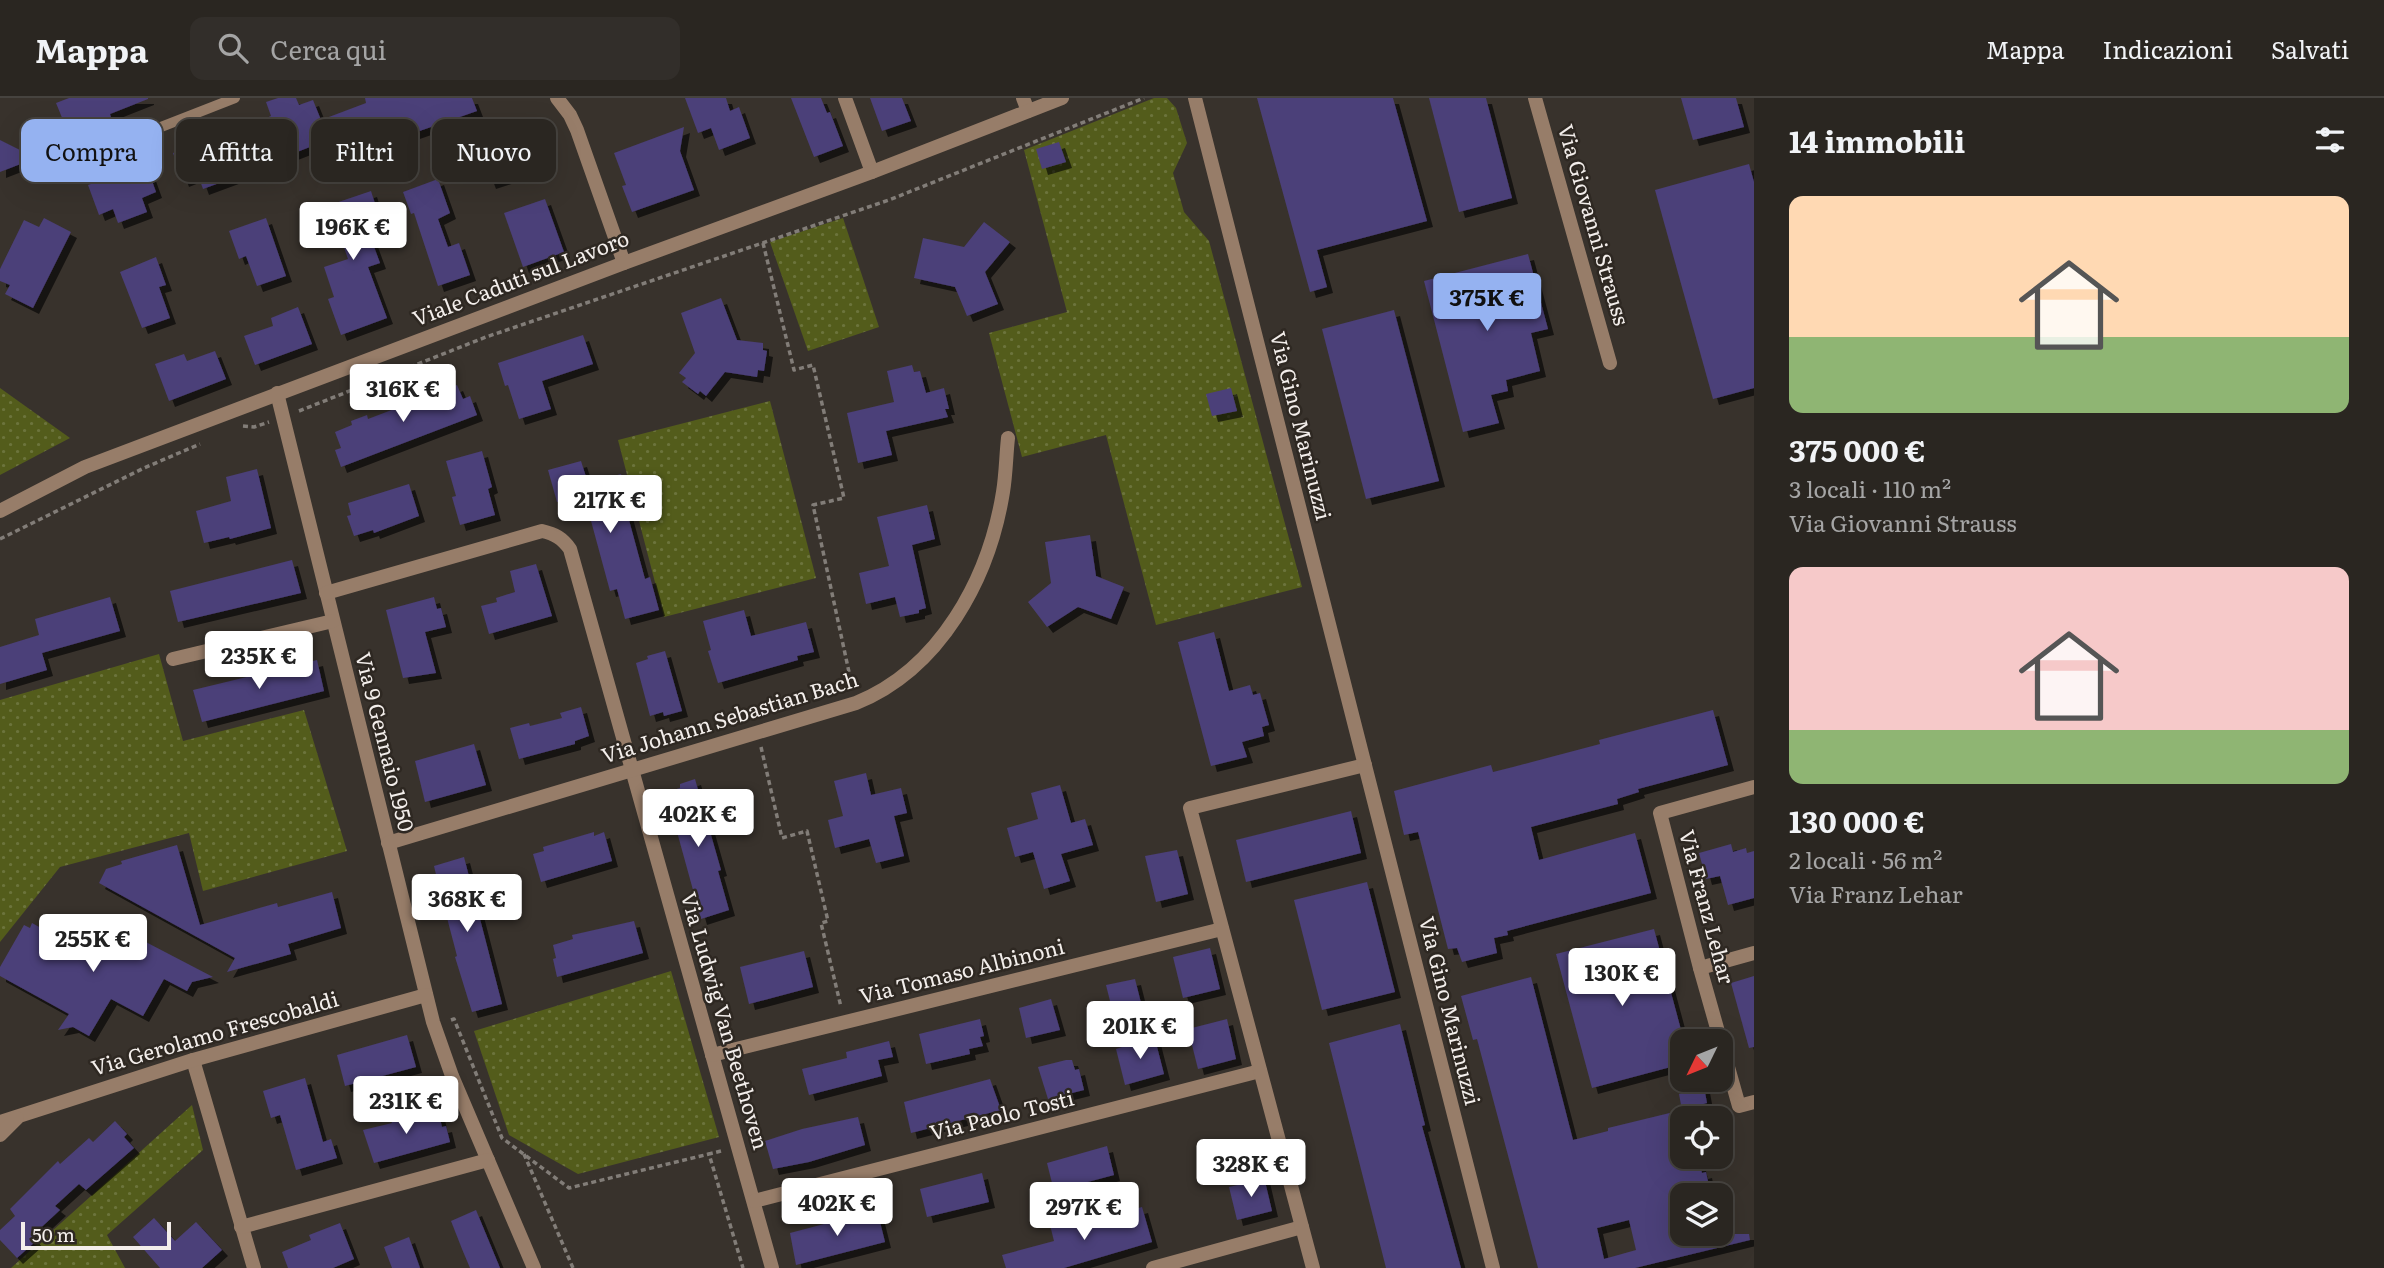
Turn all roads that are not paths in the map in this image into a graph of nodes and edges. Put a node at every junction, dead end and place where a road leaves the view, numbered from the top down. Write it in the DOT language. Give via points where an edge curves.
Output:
graph roads {
  1 [pos="235,98"];
  2 [pos="557,98"];
  3 [pos="845,98"];
  4 [pos="1062,98"];
  5 [pos="1195,98"];
  6 [pos="1535,98"];
  7 [pos="1026,105"];
  8 [pos="162,127"];
  9 [pos="872,172"];
  10 [pos="624,263"];
  11 [pos="1610,363"];
  12 [pos="277,393"];
  13 [pos="1008,438"];
  14 [pos="0,511"];
  15 [pos="326,593"];
  16 [pos="333,621"];
  17 [pos="173,659"];
  18 [pos="1364,765"];
  19 [pos="631,771"];
  20 [pos="1754,788"];
  21 [pos="388,843"];
  22 [pos="1222,929"];
  23 [pos="1754,953"];
  24 [pos="1700,968"];
  25 [pos="426,995"];
  26 [pos="712,1055"];
  27 [pos="193,1060"];
  28 [pos="1260,1071"];
  29 [pos="1747,1104"];
  30 [pos="18,1117"];
  31 [pos="0,1122"];
  32 [pos="0,1135"];
  33 [pos="488,1160"];
  34 [pos="754,1201"];
  35 [pos="241,1227"];
  36 [pos="1302,1227"];
  37 [pos="254,1268"];
  38 [pos="534,1268"];
  39 [pos="772,1268"];
  40 [pos="1153,1268"];
  41 [pos="1313,1268"];
  42 [pos="1493,1268"];
  1 -- 8 [label="lane"];
  2 -- 10 [label="street" via="577,130"];
  3 -- 9 [label="street"];
  4 -- 7 [label="street, Viale Caduti sul Lavoro"];
  5 -- 18 [label="street, Via Gino Marinuzzi"];
  6 -- 11 [label="street, Via Giovanni Strauss"];
  7 -- 9 [label="street, Viale Caduti sul Lavoro"];
  9 -- 10 [label="street, Viale Caduti sul Lavoro"];
  10 -- 12 [label="street, Viale Caduti sul Lavoro"];
  12 -- 14 [label="street, Viale Caduti sul Lavoro" via="85,467"];
  12 -- 15 [label="street, Via 9 Gennaio 1950"];
  13 -- 19 [label="street, Via Johann Sebastian Bach" via="993,538 975,584 949,630 919,664 880,694 856,703"];
  15 -- 16 [label="street, Via 9 Gennaio 1950"];
  15 -- 19 [label="street, Via Ludwig Van Beethoven" via="542,531 554,534 570,549"];
  16 -- 17 [label="street"];
  16 -- 21 [label="street, Via 9 Gennaio 1950"];
  18 -- 22 [label="street" via="1191,808"];
  18 -- 42 [label="street, Via Gino Marinuzzi"];
  19 -- 21 [label="street, Via Johann Sebastian Bach"];
  19 -- 26 [label="street, Via Ludwig Van Beethoven"];
  20 -- 24 [label="street, Via Franz Lehar" via="1660,813"];
  21 -- 25 [label="street, Via 9 Gennaio 1950"];
  22 -- 26 [label="street, Via Tomaso Albinoni"];
  22 -- 28 [label="street"];
  23 -- 24 [label="street"];
  24 -- 29 [label="street, Via Franz Lehar"];
  25 -- 27 [label="street, Via Gerolamo Frescobaldi"];
  25 -- 33 [label="street, Via 9 Gennaio 1950" via="452,1076"];
  26 -- 34 [label="street, Via Ludwig Van Beethoven"];
  27 -- 30 [label="street, Via Gerolamo Frescobaldi"];
  27 -- 35 [label="street"];
  28 -- 34 [label="street, Via Paolo Tosti"];
  28 -- 36 [label="street"];
  30 -- 31 [label="street, Via Gerolamo Frescobaldi"];
  30 -- 32 [label="street, Via Gerolamo Frescobaldi"];
  33 -- 35 [label="street"];
  33 -- 38 [label="street, Via 9 Gennaio 1950"];
  34 -- 39 [label="street, Via Ludwig Van Beethoven"];
  35 -- 37 [label="street"];
  36 -- 40 [label="street"];
  36 -- 41 [label="street"];
}
